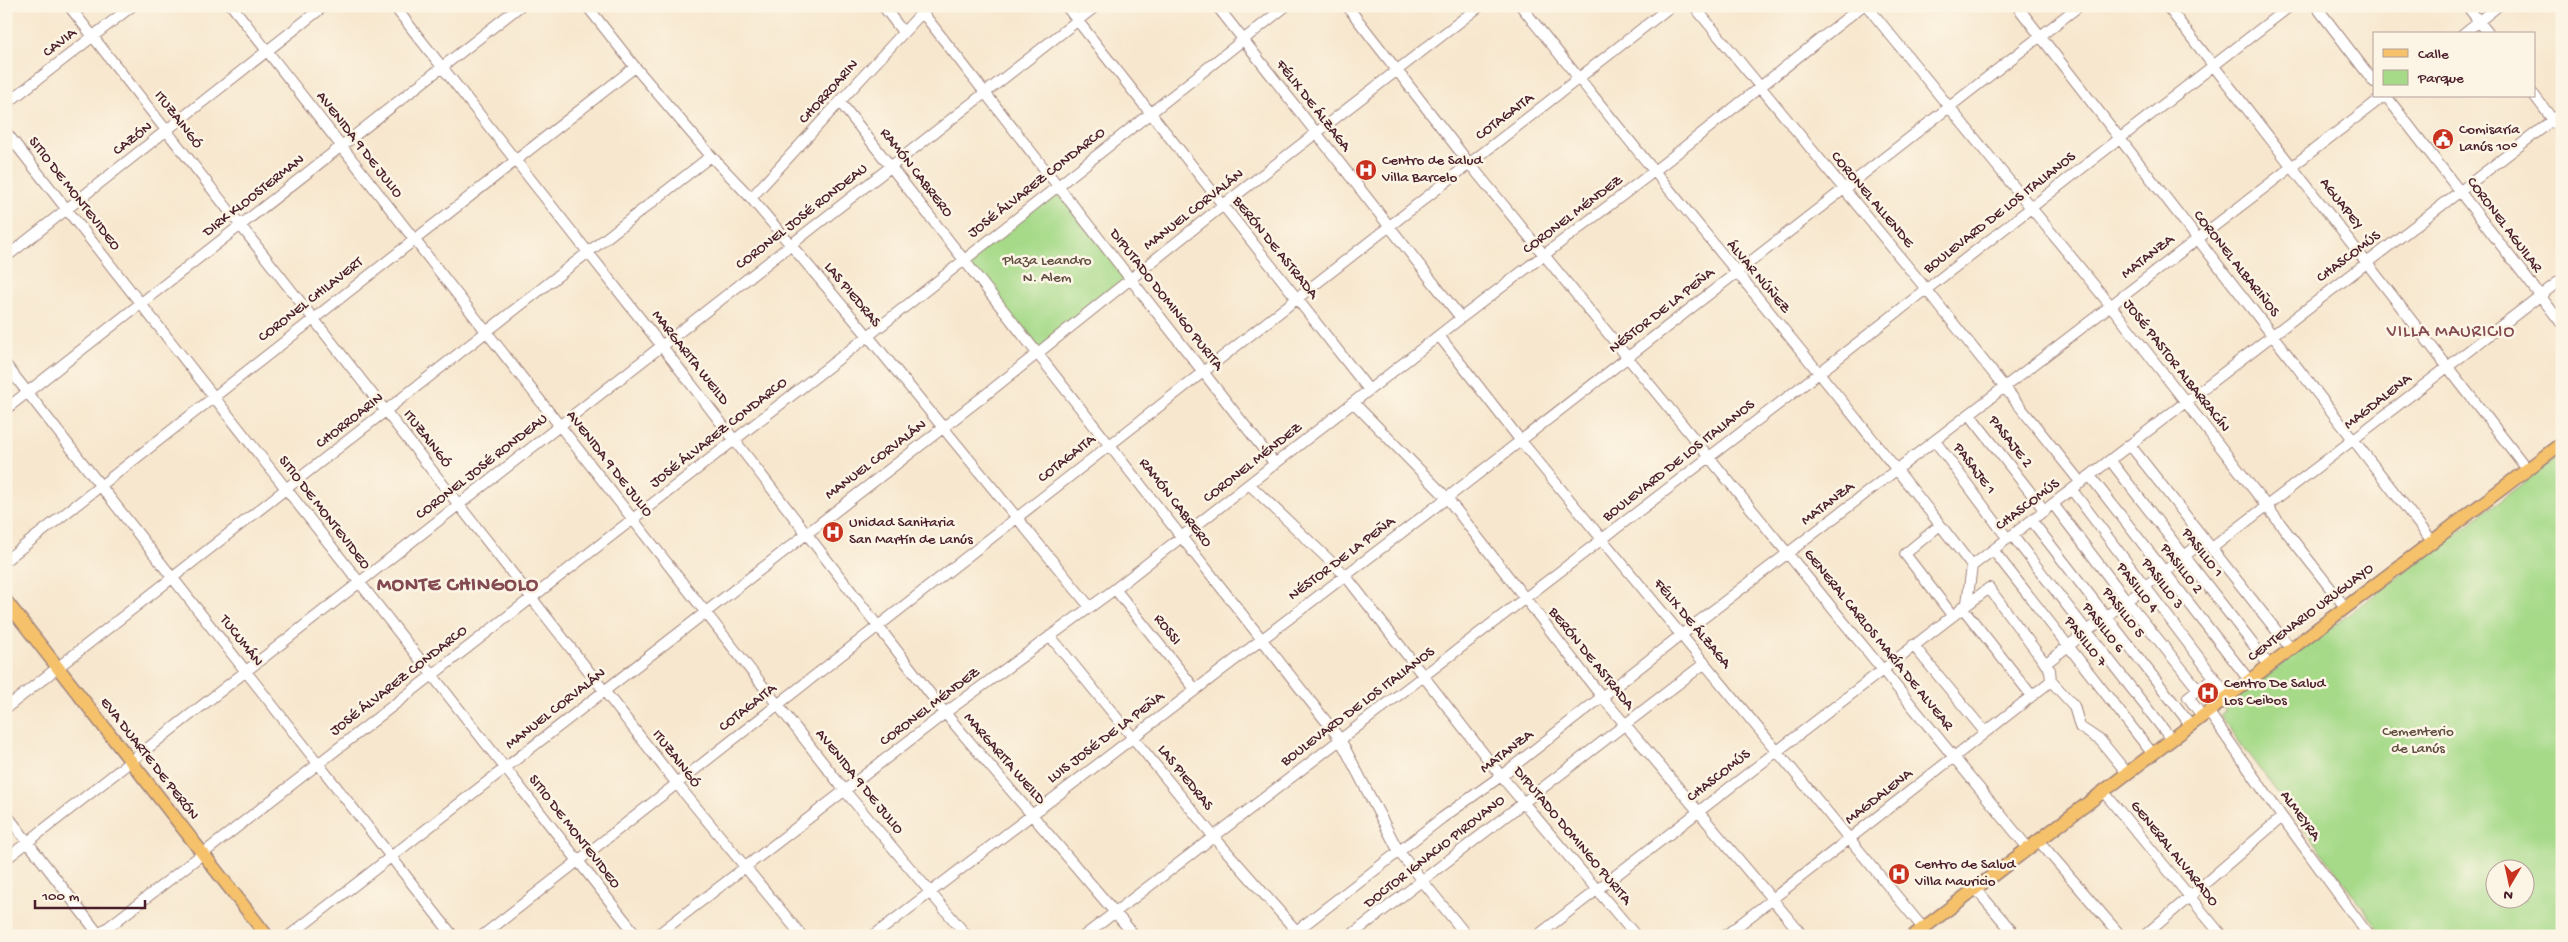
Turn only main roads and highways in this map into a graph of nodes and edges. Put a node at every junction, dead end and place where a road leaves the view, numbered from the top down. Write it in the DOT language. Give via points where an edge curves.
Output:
graph roads {
  1 [pos="2562,443"];
  2 [pos="6,601"];
  3 [pos="1918,932"];
  4 [pos="267,936"];
  1 -- 3 [label="main road, CENTENARIO URUGUAYO"];
  2 -- 4 [label="main road, EVA DUARTE DE PERÓN"];
}
